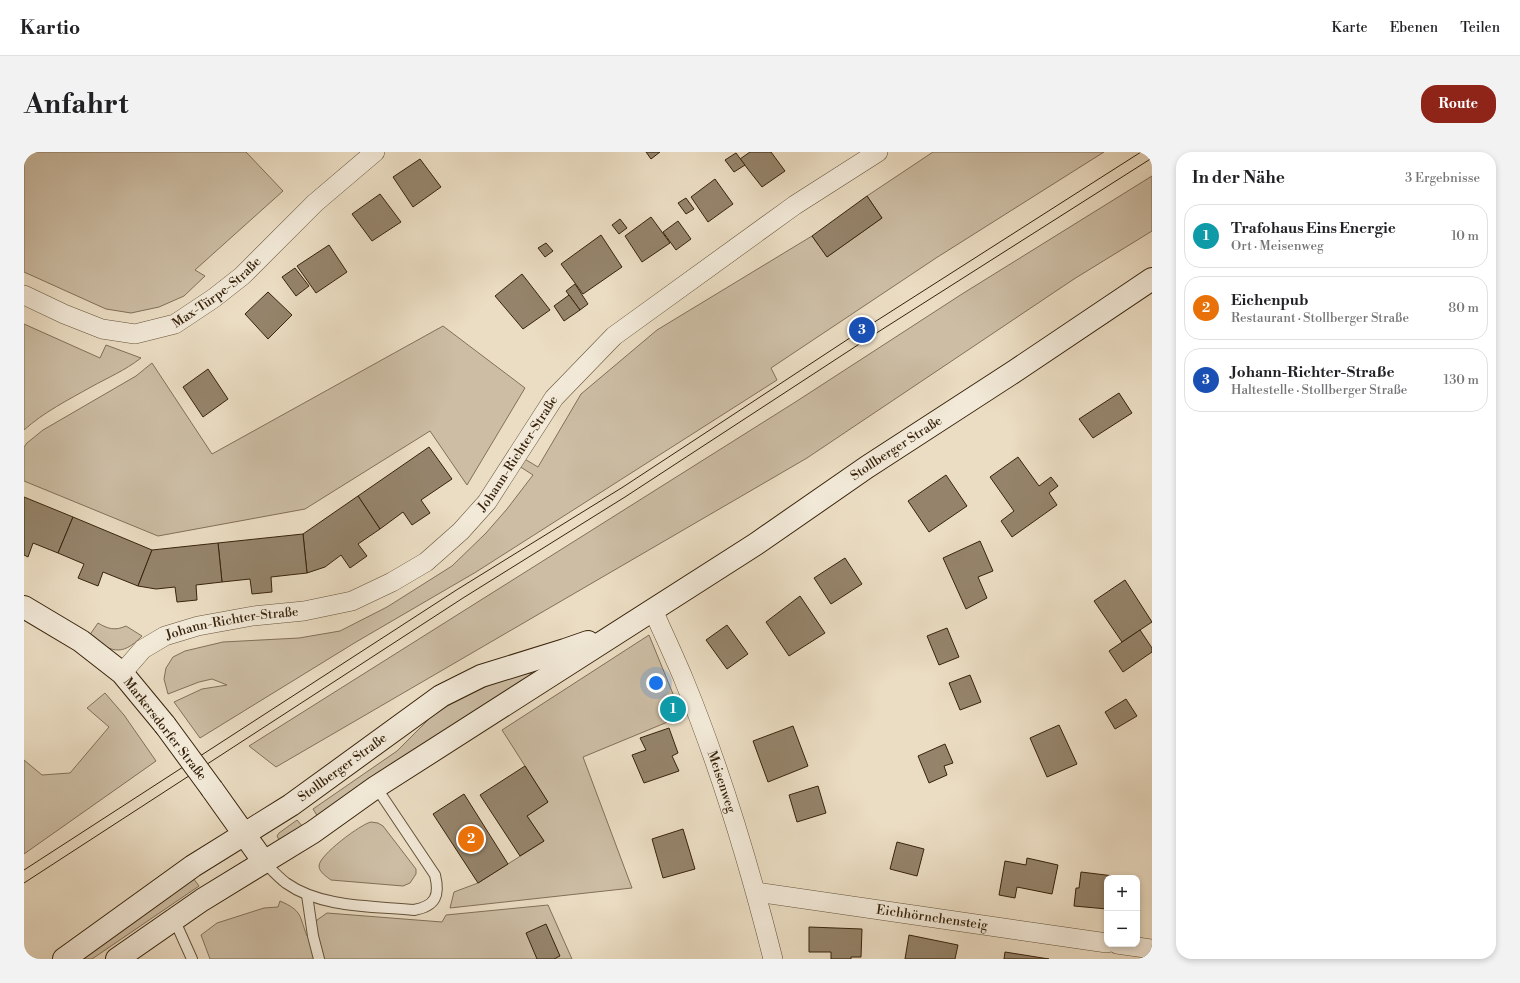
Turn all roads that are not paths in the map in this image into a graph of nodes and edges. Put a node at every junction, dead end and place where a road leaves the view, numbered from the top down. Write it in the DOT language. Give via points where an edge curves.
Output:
graph roads {
  1 [pos="374,152"];
  2 [pos="878,152"];
  3 [pos="1152,280"];
  4 [pos="24,295"];
  5 [pos="24,607"];
  6 [pos="647,614"];
  7 [pos="122,674"];
  8 [pos="376,787"];
  9 [pos="244,835"];
  10 [pos="264,862"];
  11 [pos="756,892"];
  12 [pos="307,895"];
  13 [pos="174,919"];
  14 [pos="1104,943"];
  15 [pos="1138,947"];
  16 [pos="1152,949"];
  17 [pos="64,959"];
  18 [pos="117,959"];
  19 [pos="192,959"];
  20 [pos="319,959"];
  21 [pos="773,959"];
  1 -- 4 [label="street, Max-Türpe-Straße" via="315,203 242,276 175,324 135,334 102,329"];
  2 -- 7 [label="street, Johann-Richter-Straße" via="795,205 614,336 554,398 487,502 461,532 426,562 392,582 352,600 304,611 253,616 198,626 165,636 143,649"];
  3 -- 6 [label="main road, Stollberger Straße"];
  5 -- 7 [label="main road, Markersdorfer Straße" via="81,641"];
  6 -- 8 [label="main road, Stollberger Straße"];
  6 -- 9 [label="main road, Stollberger Straße" via="607,634 565,650 480,676 441,696 291,805"];
  6 -- 11 [label="street, Meisenweg" via="684,679 711,751"];
  7 -- 9 [label="main road, Markersdorfer Straße, bridge" via="165,724"];
  8 -- 10 [label="main road, Stollberger Straße" via="313,832"];
  8 -- 12 [label="lane" via="435,875 438,885 433,902 425,908 414,910 336,903"];
  9 -- 10 [label="main road, Markersdorfer Straße"];
  9 -- 17 [label="main road, Stollberger Straße" via="193,866"];
  10 -- 12 [label="lane" via="285,882"];
  10 -- 13 [label="main road, Stollberger Straße"];
  11 -- 14 [label="street, Eichhörnchensteig"];
  11 -- 21 [label="street, Meisenweg"];
  12 -- 20 [label="lane"];
  13 -- 18 [label="main road, Stollberger Straße"];
  13 -- 19 [label="lane"];
  15 -- 16 [label="street"];
}
